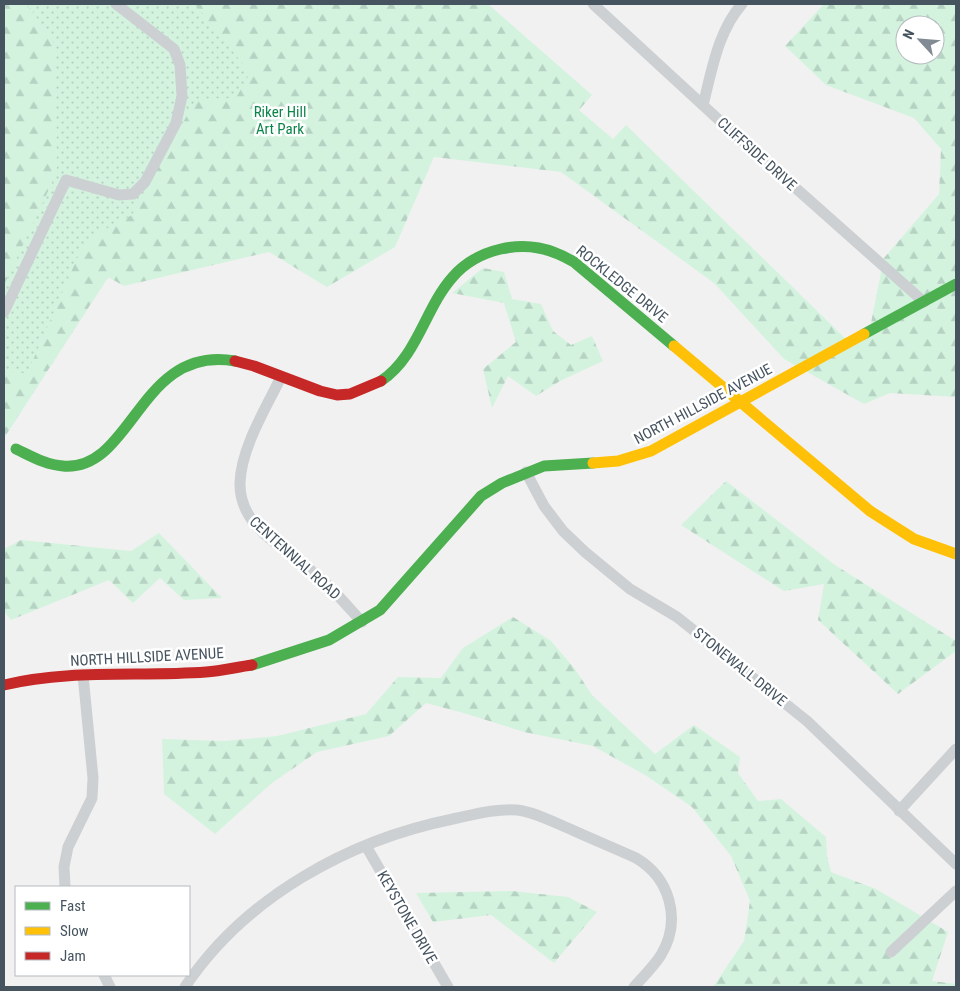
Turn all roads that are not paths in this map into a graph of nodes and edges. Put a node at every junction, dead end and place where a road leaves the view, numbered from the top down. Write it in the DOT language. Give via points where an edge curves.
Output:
graph roads {
  1 [pos="116,4"];
  2 [pos="593,4"];
  3 [pos="742,4"];
  4 [pos="703,105"];
  5 [pos="956,284"];
  6 [pos="924,302"];
  7 [pos="4,312"];
  8 [pos="281,377"];
  9 [pos="740,402"];
  10 [pos="16,449"];
  11 [pos="526,472"];
  12 [pos="956,554"];
  13 [pos="362,622"];
  14 [pos="83,675"];
  15 [pos="4,686"];
  16 [pos="956,749"];
  17 [pos="899,811"];
  18 [pos="366,846"];
  19 [pos="956,864"];
  20 [pos="65,886"];
  21 [pos="956,891"];
  22 [pos="891,952"];
  23 [pos="185,987"];
  24 [pos="448,987"];
  25 [pos="634,987"];
  1 -- 7 [label="street" via="174,49 180,65 182,96 176,123 145,182 133,194 119,196 66,180"];
  2 -- 4 [label="street, CLIFFSIDE DRIVE"];
  3 -- 4 [label="street" via="727,25"];
  4 -- 6 [label="street, CLIFFSIDE DRIVE"];
  5 -- 6 [label="street, NORTH HILLSIDE AVENUE"];
  6 -- 9 [label="street, NORTH HILLSIDE AVENUE"];
  8 -- 9 [label="street, ROCKLEDGE DRIVE" via="344,396 384,378 400,363 442,290 458,272 490,251 528,246 547,249 573,261"];
  8 -- 10 [label="street, ROCKLEDGE DRIVE" via="228,359 196,361 170,375 103,453 90,461 61,466"];
  8 -- 13 [label="street, CENTENNIAL ROAD" via="249,445 240,482 241,497 247,514 264,534 319,577"];
  9 -- 11 [label="street, NORTH HILLSIDE AVENUE" via="651,451 618,461 544,466"];
  9 -- 12 [label="street, ROCKLEDGE DRIVE" via="870,511 914,539"];
  11 -- 13 [label="street, NORTH HILLSIDE AVENUE" via="482,496 405,584 380,610"];
  11 -- 17 [label="street, STONEWALL DRIVE" via="544,506 585,552 630,589 677,617 806,720"];
  13 -- 14 [label="street, NORTH HILLSIDE AVENUE" via="329,640 252,665 207,672"];
  14 -- 15 [label="street, NORTH HILLSIDE AVENUE" via="29,679"];
  14 -- 20 [label="street" via="92,798 68,847"];
  16 -- 17 [label="street"];
  17 -- 19 [label="street, STONEWALL DRIVE"];
  18 -- 23 [label="street" via="348,852 303,877 271,899 212,951"];
  18 -- 24 [label="street, KEYSTONE DRIVE"];
  18 -- 25 [label="street" via="421,826 482,813 516,810 544,818 636,858 661,881 670,900 672,921 668,942"];
  21 -- 22 [label="street"];
}
